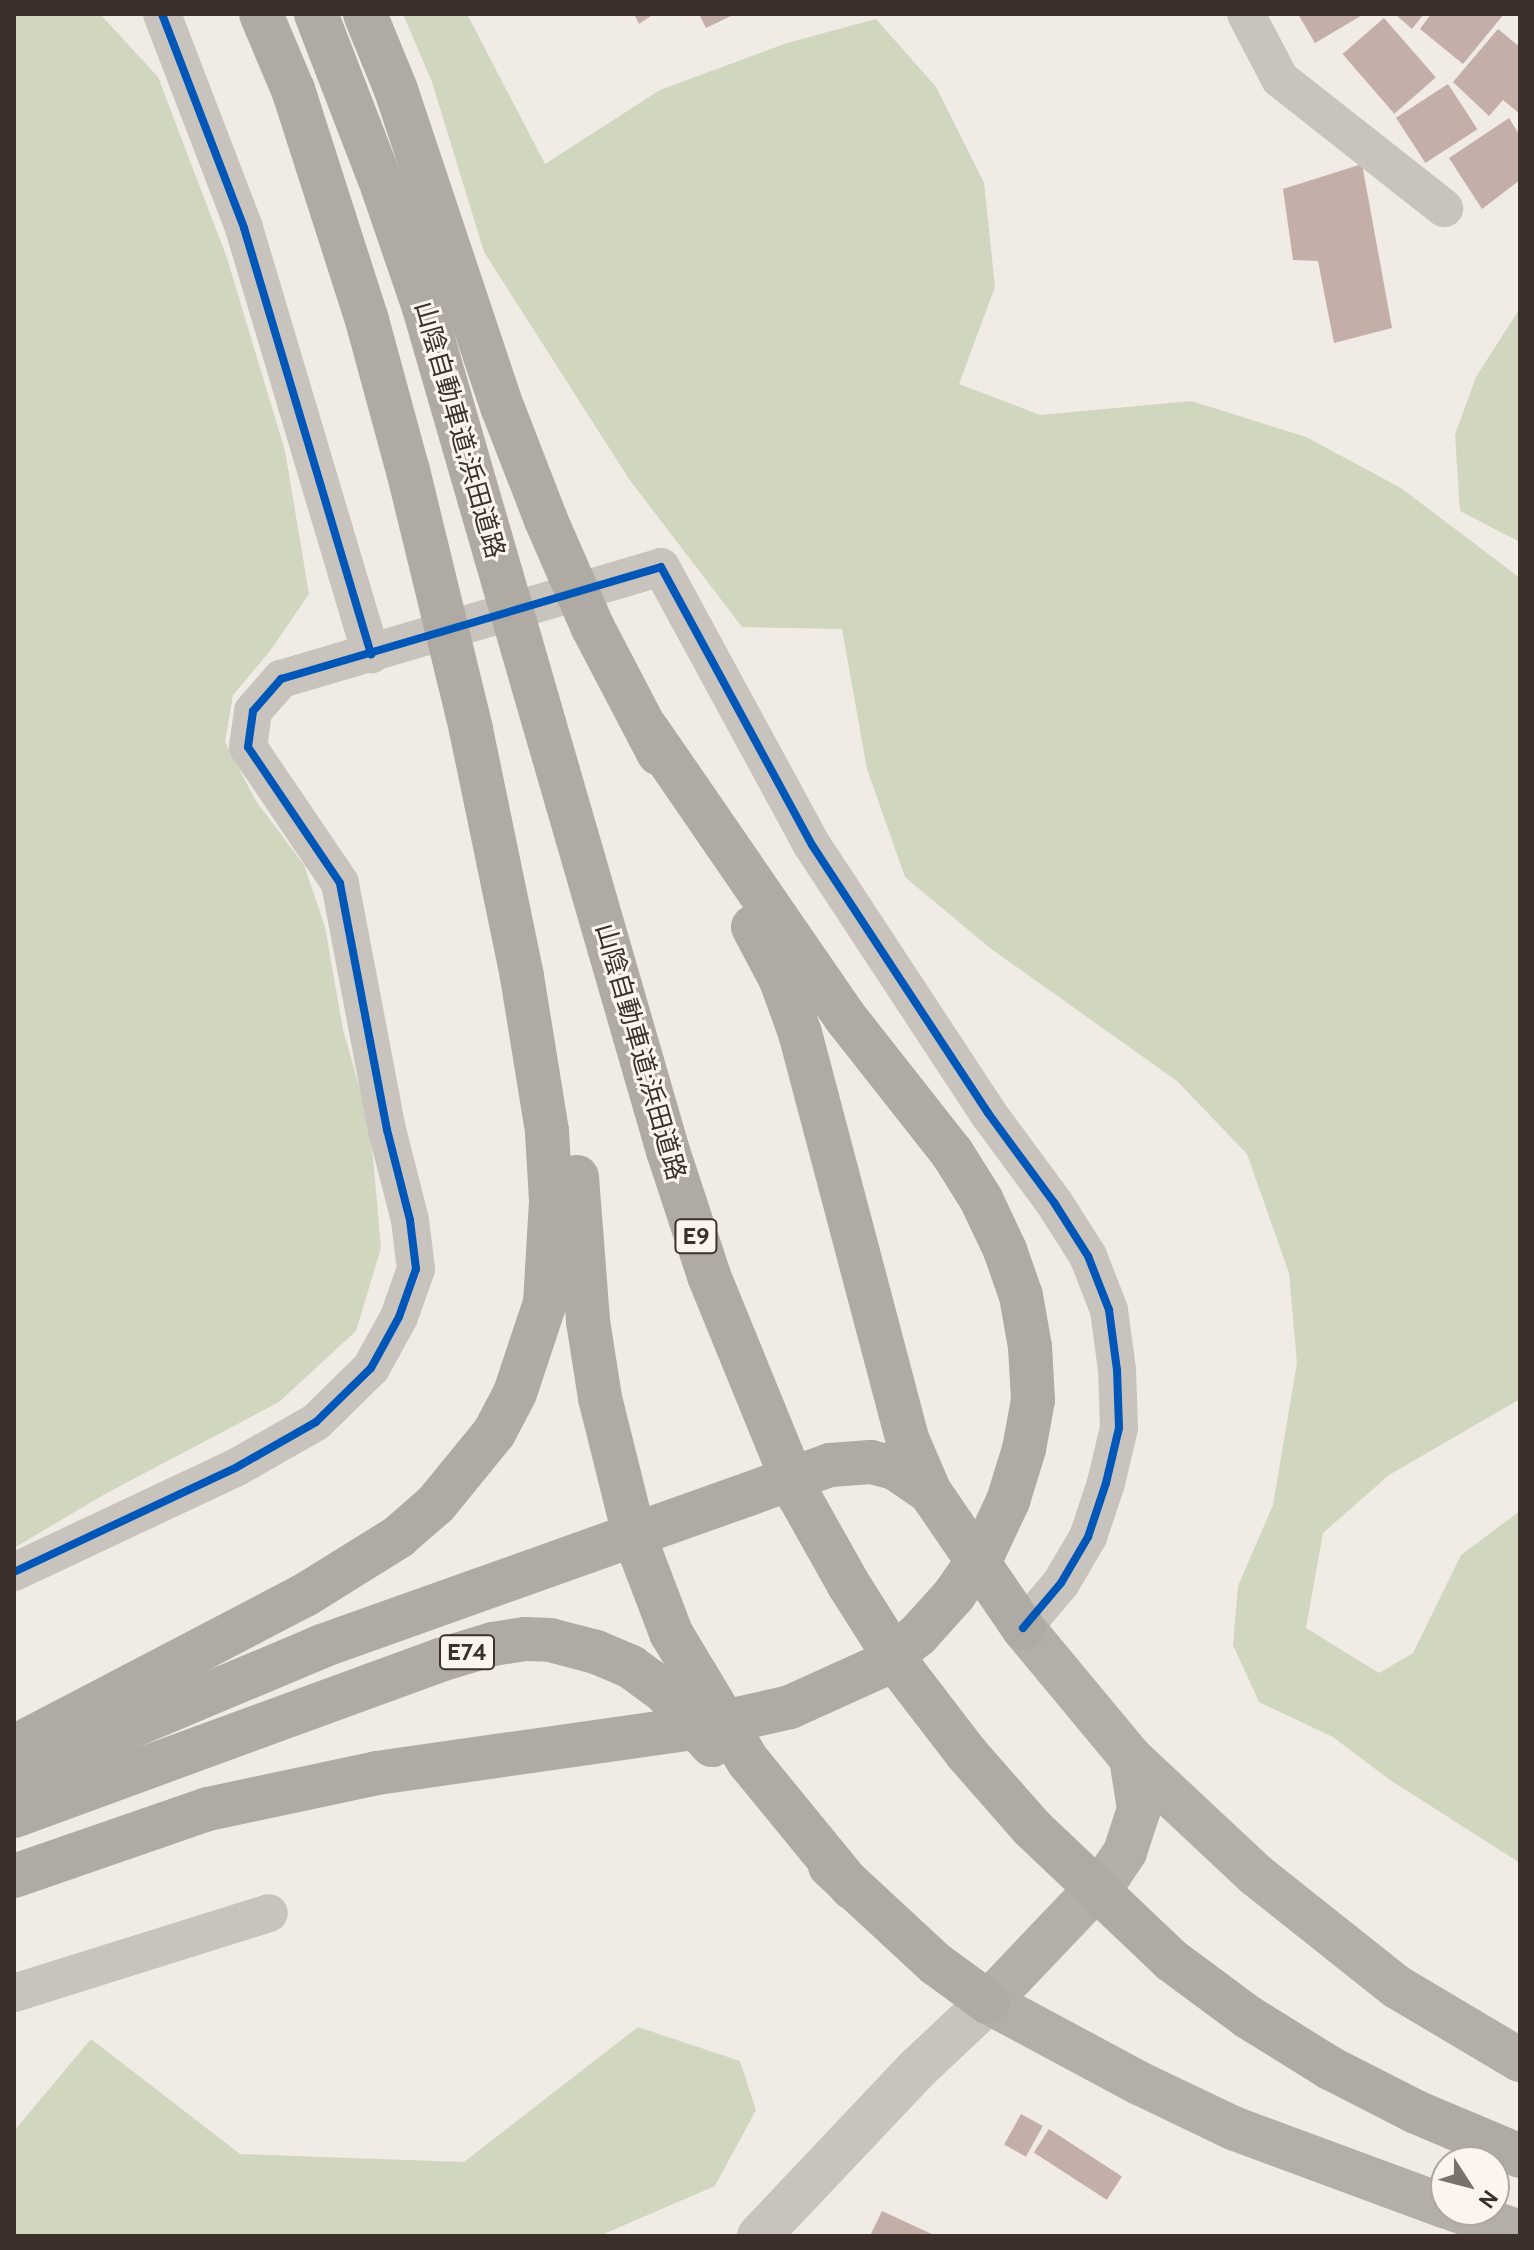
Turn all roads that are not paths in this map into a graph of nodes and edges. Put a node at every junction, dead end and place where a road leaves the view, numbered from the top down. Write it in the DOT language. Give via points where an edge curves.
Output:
graph roads {
  1 [pos="162,14"];
  2 [pos="261,14"];
  3 [pos="316,14"];
  4 [pos="365,14"];
  5 [pos="1246,14"];
  6 [pos="1444,208"];
  7 [pos="381,651"];
  8 [pos="471,729"];
  9 [pos="647,729"];
  10 [pos="930,1492"];
  11 [pos="651,1532"];
  12 [pos="14,1572"];
  13 [pos="1023,1628"];
  14 [pos="14,1747"];
  15 [pos="1131,1758"];
  16 [pos="14,1775"];
  17 [pos="14,1816"];
  18 [pos="14,1876"];
  19 [pos="852,1888"];
  20 [pos="269,1913"];
  21 [pos="14,1993"];
  22 [pos="988,2002"];
  23 [pos="1520,2060"];
  24 [pos="1520,2156"];
  25 [pos="1430,2201"];
  26 [pos="759,2236"];
  1 -- 7 [label="street" via="244,228"];
  2 -- 8 [label="highway" via="293,90 367,320"];
  3 -- 24 [label="highway, 山陰自動車道;浜田道路 / E9" via="424,308 668,1151 709,1276 799,1496 849,1585 904,1672 985,1775 1102,1898 1171,1960 1330,2068"];
  4 -- 9 [label="highway" via="546,520 592,626"];
  5 -- 6 [label="street" via="1280,79"];
  7 -- 12 [label="street" via="281,679 253,711 248,747 340,883 387,1130 410,1220 416,1269 399,1317 371,1368 316,1422 237,1467"];
  7 -- 13 [label="street" via="661,567 812,845 988,1113 1055,1204 1088,1256 1109,1310 1119,1428 1106,1483 1088,1537 1061,1583"];
  8 -- 11 [label="highway" via="556,1037 569,1106 592,1352 616,1469"];
  8 -- 14 [label="highway" via="527,1003 550,1173 551,1258 545,1303 515,1393 467,1469 398,1537 305,1595"];
  9 -- 10 [label="highway" via="774,966 796,1020 908,1441"];
  9 -- 18 [label="highway" via="845,1017 952,1153 1005,1250 1021,1296 1033,1400 1008,1501 977,1561 918,1635 878,1667 775,1711 706,1726 377,1773 208,1809"];
  10 -- 11 [label="highway" via="895,1468 871,1462 830,1465"];
  10 -- 13 [label="highway"];
  11 -- 16 [label="highway" via="322,1646"];
  11 -- 19 [label="highway" via="671,1633 781,1806"];
  13 -- 15 [label="highway"];
  15 -- 22 [label="highway" via="1139,1797 1125,1852"];
  15 -- 23 [label="highway" via="1256,1875 1397,1987"];
  17 -- 19 [label="highway, E74" via="440,1660 493,1644 550,1640 617,1660 657,1685"];
  19 -- 22 [label="highway" via="936,1964"];
  20 -- 21 [label="street"];
  22 -- 25 [label="highway" via="1233,2128"];
  22 -- 26 [label="street"];
}
